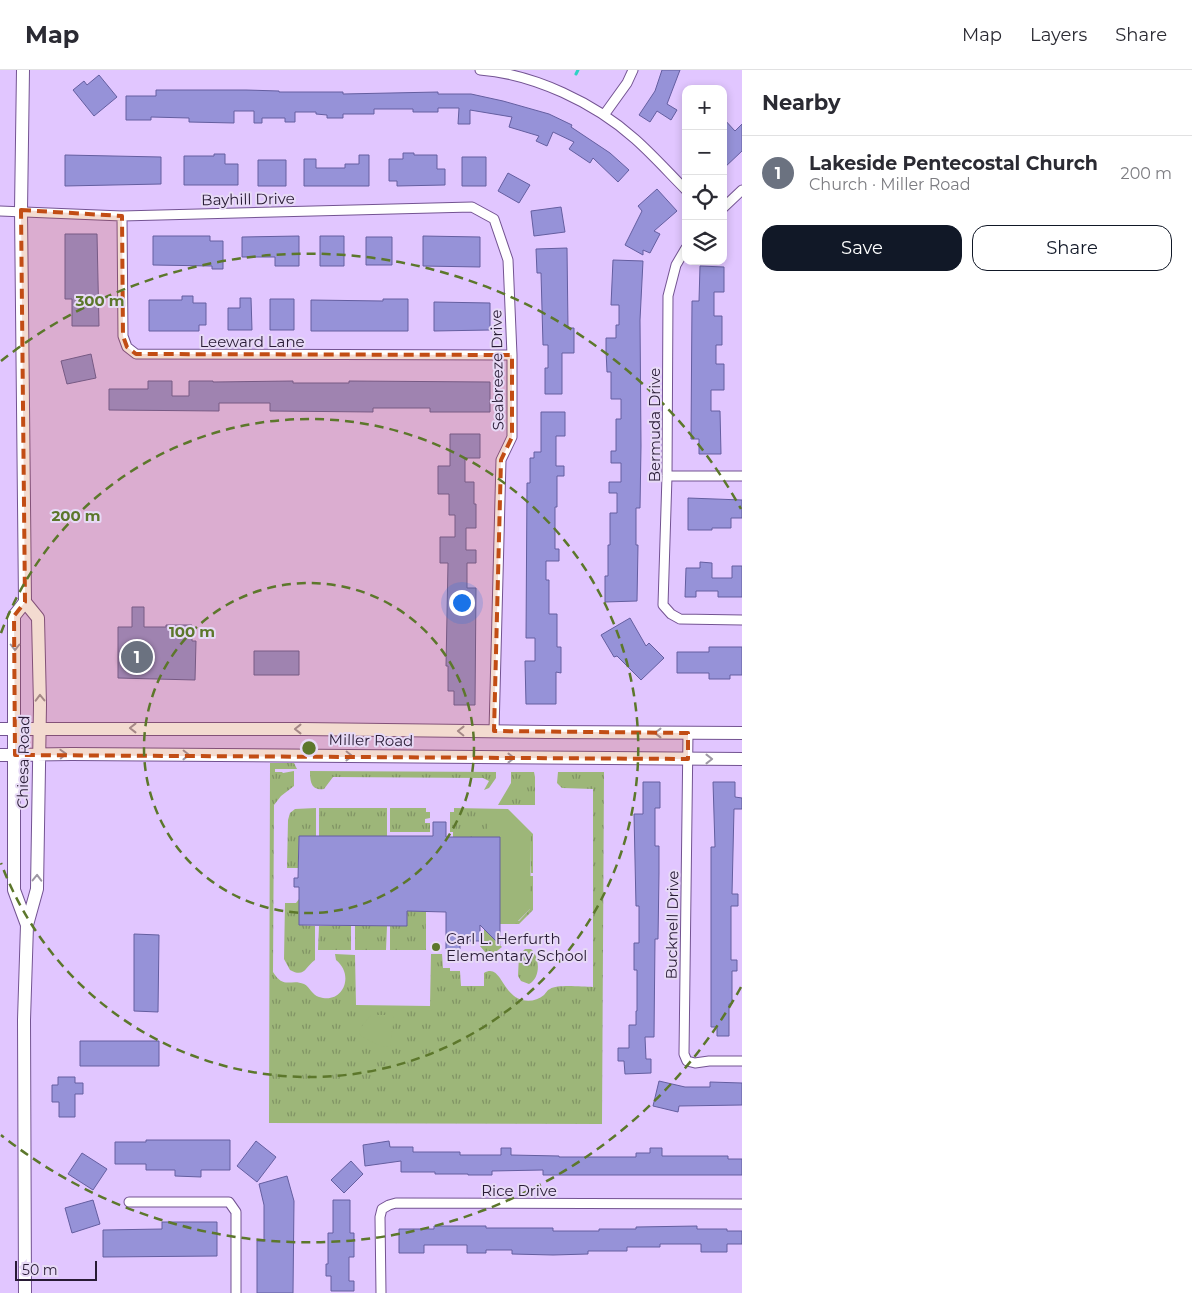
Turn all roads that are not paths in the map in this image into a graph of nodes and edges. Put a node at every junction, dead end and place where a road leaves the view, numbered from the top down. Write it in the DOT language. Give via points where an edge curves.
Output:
graph roads {
  1 [pos="24,70"];
  2 [pos="480,70"];
  3 [pos="633,70"];
  4 [pos="604,115"];
  5 [pos="682,186"];
  6 [pos="742,190"];
  7 [pos="727,204"];
  8 [pos="21,210"];
  9 [pos="0,211"];
  10 [pos="122,216"];
  11 [pos="494,219"];
  12 [pos="682,255"];
  13 [pos="512,355"];
  14 [pos="667,476"];
  15 [pos="742,476"];
  16 [pos="25,602"];
  17 [pos="742,620"];
  18 [pos="0,729"];
  19 [pos="15,729"];
  20 [pos="39,729"];
  21 [pos="494,731"];
  22 [pos="688,733"];
  23 [pos="742,733"];
  24 [pos="0,755"];
  25 [pos="15,755"];
  26 [pos="39,755"];
  27 [pos="688,758"];
  28 [pos="742,759"];
  29 [pos="27,925"];
  30 [pos="742,1061"];
  31 [pos="129,1202"];
  32 [pos="742,1204"];
  33 [pos="25,1293"];
  34 [pos="236,1293"];
  35 [pos="381,1293"];
  1 -- 8 [label="main road, Chiesa Road"];
  2 -- 4 [label="street" via="542,84"];
  3 -- 4 [label="street"];
  4 -- 5 [label="street" via="635,139"];
  6 -- 7 [label="street"];
  8 -- 9 [label="street, Bayhill Drive"];
  8 -- 10 [label="street, Bayhill Drive"];
  8 -- 16 [label="main road, Chiesa Road"];
  10 -- 11 [label="street, Bayhill Drive" via="472,208"];
  10 -- 13 [label="street, Leeward Lane" via="123,336 127,347 136,354"];
  11 -- 13 [label="street, Seabreeze Drive" via="508,260"];
  12 -- 14 [label="street, Bermuda Drive" via="668,296"];
  13 -- 21 [label="street, Seabreeze Drive" via="512,437 501,460"];
  14 -- 15 [label="street"];
  14 -- 17 [label="street, Bermuda Drive" via="663,606 680,619"];
  16 -- 19 [label="main road, Chiesa Road, one-way" via="14,616"];
  20 -- 16 [label="main road, Chiesa Road, one-way" via="38,618"];
  18 -- 19 [label="main road, Miller Road"];
  19 -- 20 [label="main road, Miller Road"];
  19 -- 25 [label="main road, Chiesa Road"];
  21 -- 20 [label="main road, Miller Road, one-way"];
  20 -- 26 [label="main road, Chiesa Road"];
  22 -- 21 [label="main road, Miller Road, one-way"];
  22 -- 23 [label="main road, Miller Road"];
  22 -- 27 [label="street, Bucknell Drive"];
  24 -- 25 [label="main road, Miller Road"];
  25 -- 26 [label="main road, Miller Road"];
  25 -- 29 [label="main road, Chiesa Road" via="14,890"];
  26 -- 27 [label="main road, Miller Road, one-way"];
  29 -- 26 [label="main road, Chiesa Road, one-way" via="37,889"];
  27 -- 28 [label="main road, Miller Road, one-way"];
  27 -- 30 [label="street, Bucknell Drive" via="684,1054 687,1061 695,1063"];
  29 -- 33 [label="main road, Chiesa Road"];
  31 -- 34 [label="street" via="229,1202 236,1212"];
  32 -- 35 [label="street, Rice Drive" via="396,1203 382,1209 380,1217"];
}
